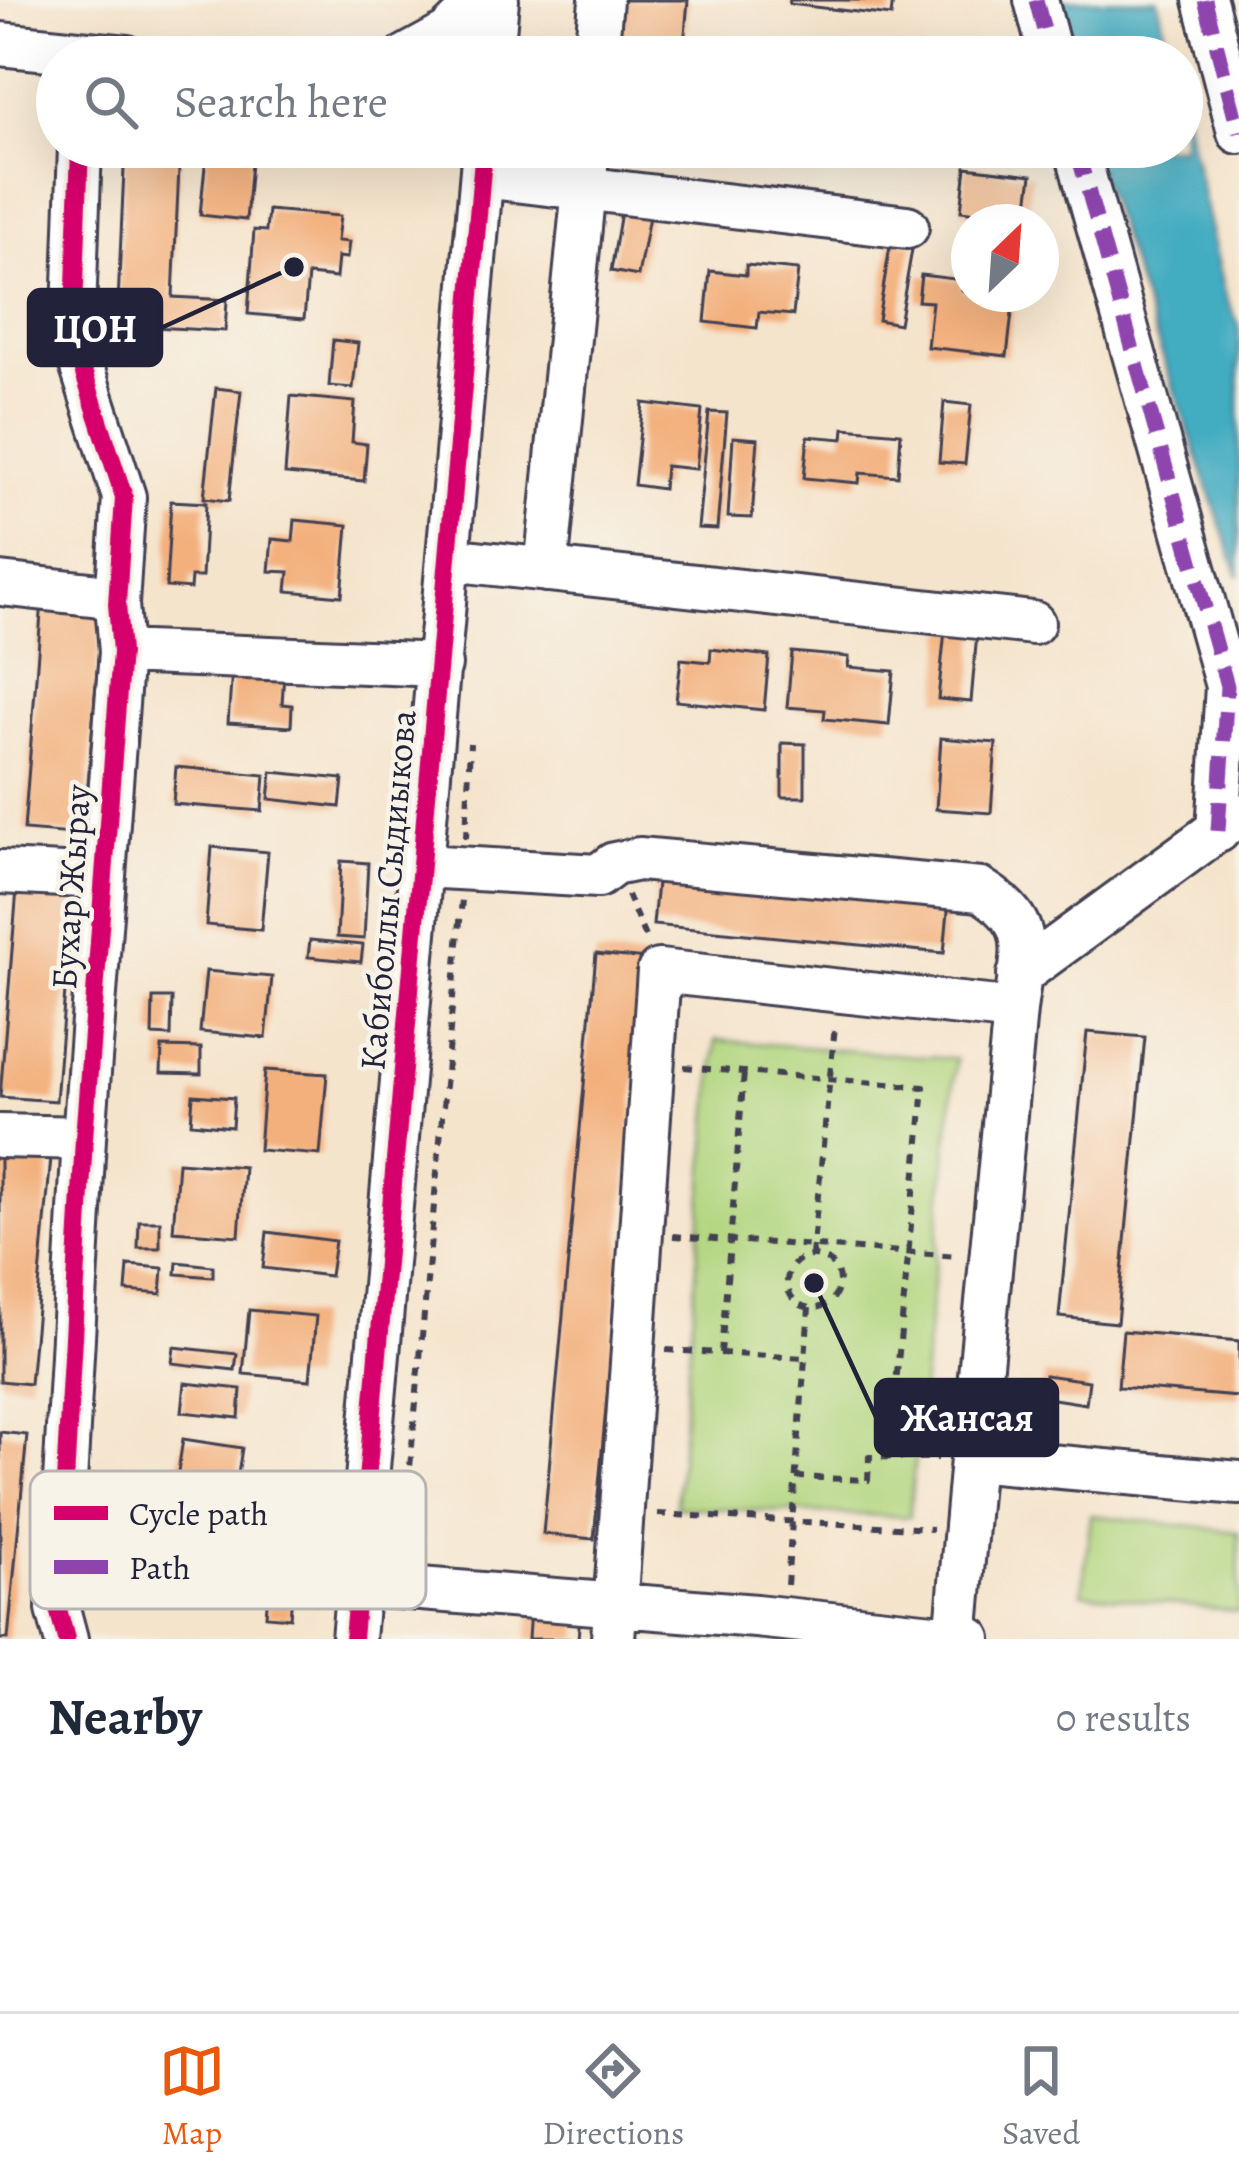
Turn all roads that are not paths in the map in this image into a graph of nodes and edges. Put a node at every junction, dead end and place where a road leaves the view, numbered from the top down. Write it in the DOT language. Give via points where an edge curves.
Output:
graph roads {
  1 [pos="482,0"];
  2 [pos="497,0"];
  3 [pos="601,0"];
  4 [pos="1036,0"];
  5 [pos="1205,0"];
  6 [pos="443,36"];
  7 [pos="494,36"];
  8 [pos="598,36"];
  9 [pos="1045,36"];
  10 [pos="0,44"];
  11 [pos="36,49"];
  12 [pos="1239,132"];
  13 [pos="79,168"];
  14 [pos="482,168"];
  15 [pos="507,168"];
  16 [pos="586,168"];
  17 [pos="1082,168"];
  18 [pos="584,191"];
  19 [pos="907,227"];
  20 [pos="449,560"];
  21 [pos="546,570"];
  22 [pos="0,584"];
  23 [pos="117,604"];
  24 [pos="1033,623"];
  25 [pos="121,652"];
  26 [pos="440,665"];
  27 [pos="1228,823"];
  28 [pos="422,866"];
  29 [pos="0,872"];
  30 [pos="104,877"];
  31 [pos="1017,993"];
  32 [pos="0,1136"];
  33 [pos="84,1138"];
  34 [pos="972,1459"];
  35 [pos="66,1471"];
  36 [pos="369,1471"];
  37 [pos="1239,1483"];
  38 [pos="426,1594"];
  39 [pos="58,1609"];
  40 [pos="356,1609"];
  41 [pos="614,1621"];
  42 [pos="765,1624"];
  43 [pos="956,1638"];
  44 [pos="66,1639"];
  45 [pos="353,1639"];
  46 [pos="970,1639"];
  1 -- 6 [label="street"];
  2 -- 7 [label="street"];
  3 -- 8 [label="street"];
  4 -- 9 [label="street"];
  5 -- 12 [label="street"];
  10 -- 11 [label="street"];
  13 -- 23 [label="street, Бухар Жырау" via="73,340 124,497"];
  14 -- 20 [label="street, Кабиболлы Сыдиыкова"];
  15 -- 18 [label="street"];
  16 -- 18 [label="street"];
  17 -- 27 [label="street" via="1227,686"];
  18 -- 19 [label="street"];
  18 -- 21 [label="street"];
  20 -- 21 [label="street"];
  20 -- 26 [label="street, Кабиболлы Сыдиыкова"];
  21 -- 24 [label="street"];
  22 -- 23 [label="street" via="100,595"];
  23 -- 25 [label="street, Бухар Жырау"];
  25 -- 26 [label="street"];
  25 -- 30 [label="street, Бухар Жырау"];
  26 -- 28 [label="street, Кабиболлы Сыдиыкова"];
  27 -- 31 [label="street"];
  28 -- 31 [label="street" via="598,876 639,859 981,890 1010,907 1023,934"];
  28 -- 36 [label="street, Кабиболлы Сыдиыкова"];
  29 -- 30 [label="street"];
  30 -- 33 [label="street, Бухар Жырау"];
  31 -- 34 [label="street"];
  31 -- 41 [label="street" via="839,993 659,971"];
  32 -- 33 [label="street"];
  33 -- 35 [label="street, Бухар Жырау"];
  34 -- 37 [label="street"];
  34 -- 43 [label="street"];
  38 -- 41 [label="street"];
  39 -- 44 [label="street, Бухар Жырау"];
  40 -- 45 [label="street, Кабиболлы Сыдиыкова"];
  41 -- 42 [label="street"];
  42 -- 43 [label="street"];
  43 -- 46 [label="street"];
}
